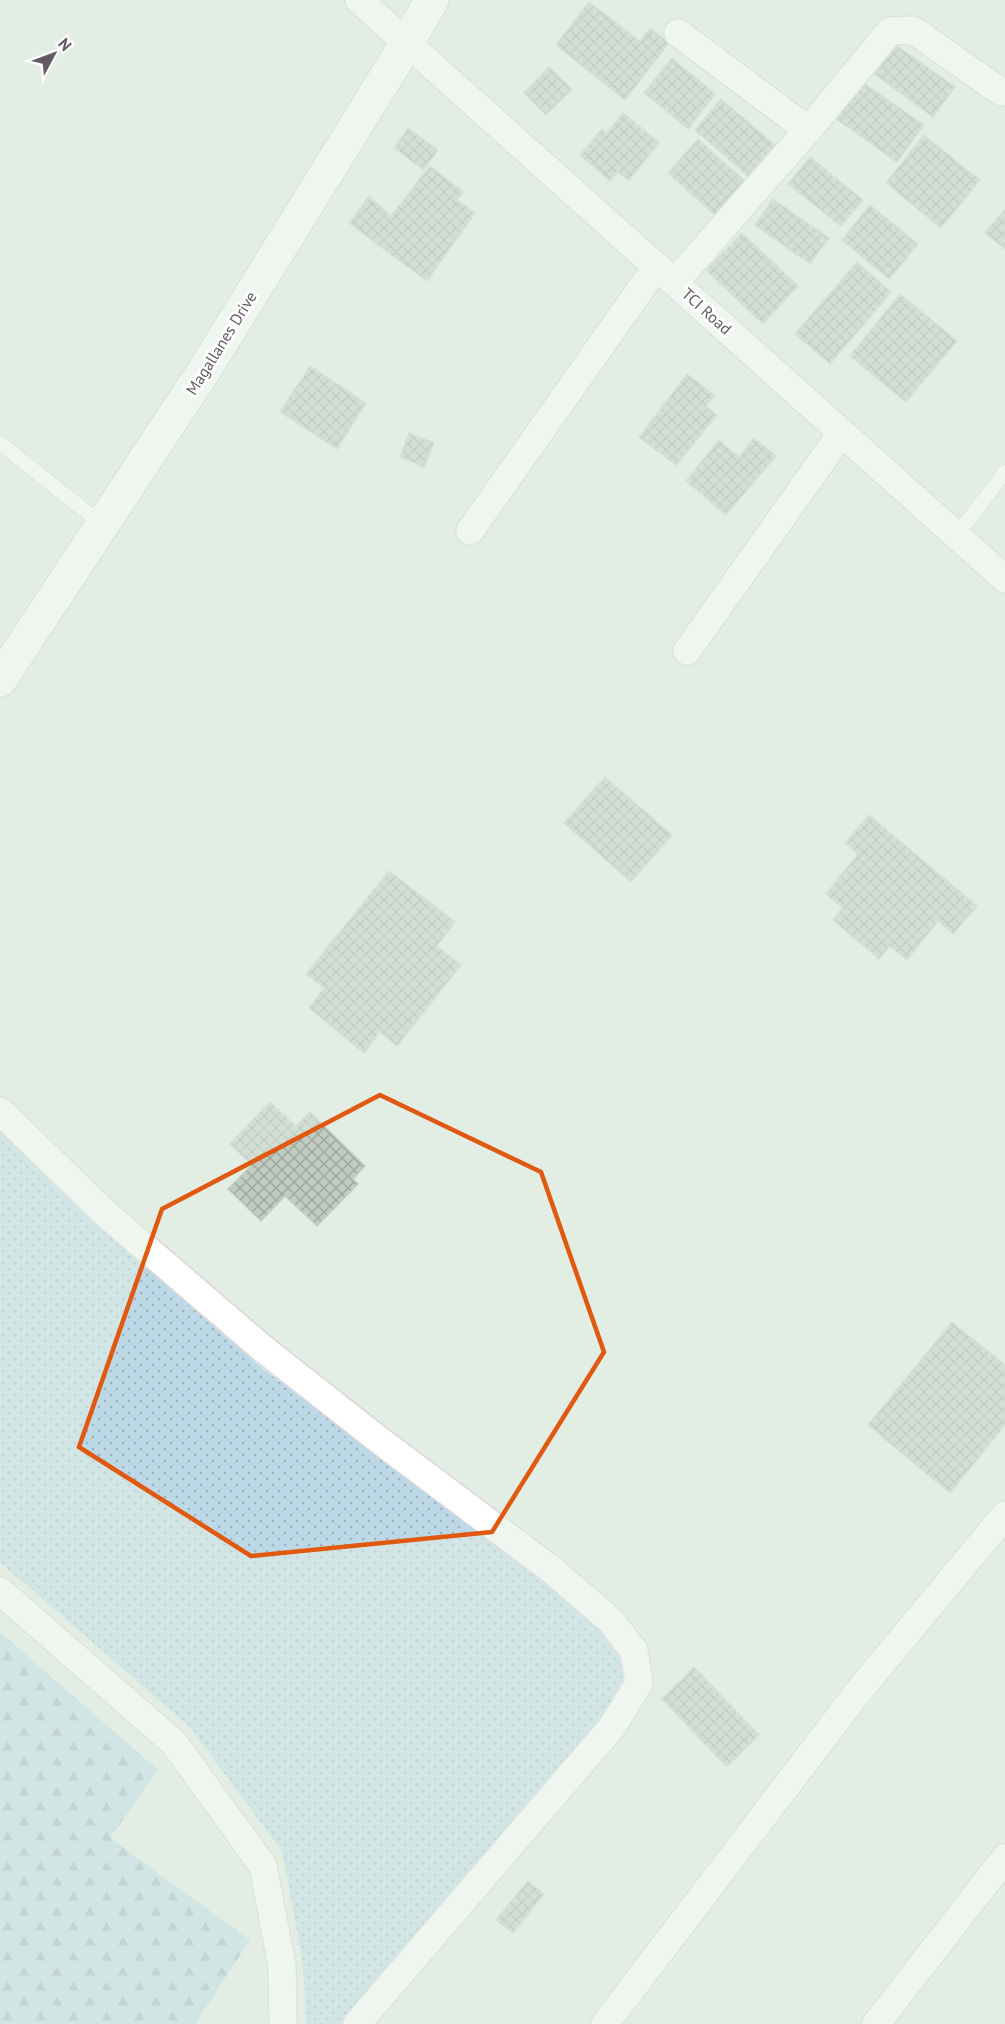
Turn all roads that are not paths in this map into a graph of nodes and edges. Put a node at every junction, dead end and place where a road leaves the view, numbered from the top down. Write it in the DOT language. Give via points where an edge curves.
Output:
graph roads {
  1 [pos="359,0"];
  2 [pos="432,0"];
  3 [pos="678,33"];
  4 [pos="407,43"];
  5 [pos="1001,92"];
  6 [pos="808,130"];
  7 [pos="666,274"];
  8 [pos="842,434"];
  9 [pos="0,443"];
  10 [pos="1005,472"];
  11 [pos="103,525"];
  12 [pos="470,531"];
  13 [pos="956,536"];
  14 [pos="1005,579"];
  15 [pos="687,651"];
  16 [pos="0,680"];
  17 [pos="0,1111"];
  18 [pos="1005,1515"];
  19 [pos="0,1591"];
  20 [pos="1005,1858"];
  21 [pos="283,2024"];
  22 [pos="357,2024"];
  23 [pos="605,2024"];
  24 [pos="876,2024"];
  1 -- 4 [label="street, TCI Road"];
  2 -- 4 [label="street, Magallanes Drive"];
  3 -- 6 [label="street"];
  4 -- 7 [label="street, TCI Road"];
  4 -- 11 [label="street, Magallanes Drive" via="206,369"];
  5 -- 6 [label="street" via="913,30 890,31"];
  6 -- 7 [label="street"];
  7 -- 8 [label="street, TCI Road"];
  7 -- 12 [label="street"];
  8 -- 13 [label="street, TCI Road"];
  8 -- 15 [label="street"];
  9 -- 11 [label="lane"];
  10 -- 13 [label="lane"];
  11 -- 16 [label="street, Magallanes Drive"];
  13 -- 14 [label="street, TCI Road"];
  17 -- 22 [label="street" via="105,1213 252,1339 552,1570 611,1621 634,1651 639,1683 612,1727"];
  18 -- 23 [label="street" via="858,1692"];
  19 -- 21 [label="street" via="174,1743 264,1866 282,1966"];
  20 -- 24 [label="street"];
}
